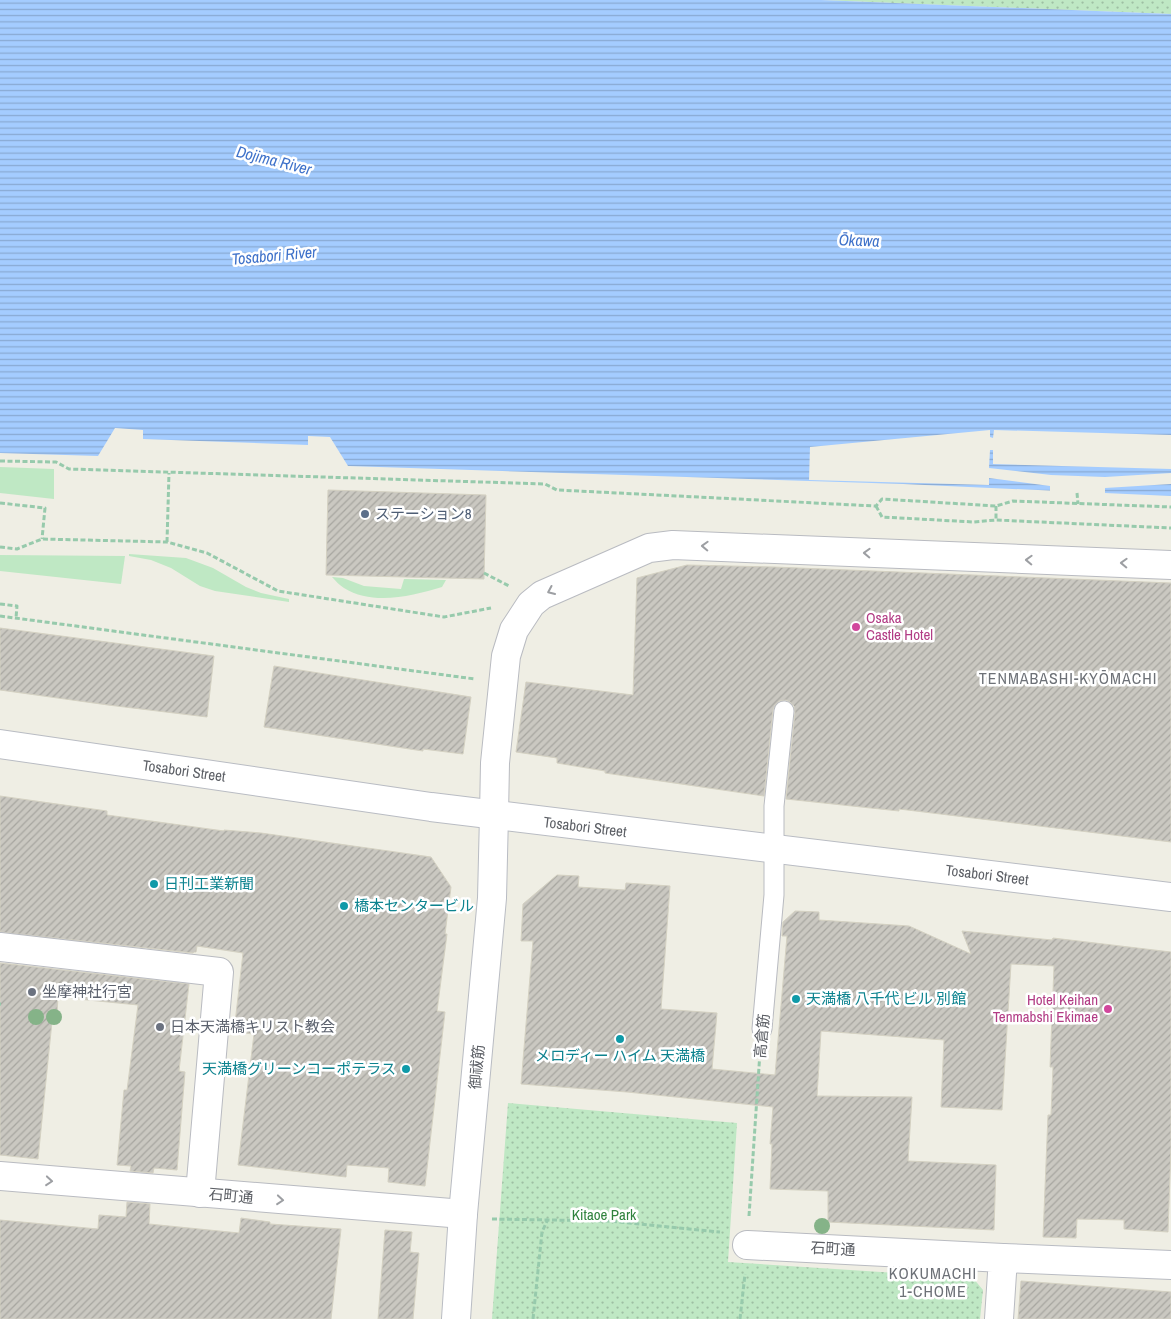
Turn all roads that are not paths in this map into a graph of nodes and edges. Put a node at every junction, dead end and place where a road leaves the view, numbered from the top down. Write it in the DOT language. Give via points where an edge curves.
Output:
graph roads {
  1 [pos="1171,565"];
  2 [pos="784,711"];
  3 [pos="0,744"];
  4 [pos="494,815"];
  5 [pos="774,849"];
  6 [pos="1171,897"];
  7 [pos="0,947"];
  8 [pos="762,1029"];
  9 [pos="0,1176"];
  10 [pos="200,1194"];
  11 [pos="463,1214"];
  12 [pos="748,1234"];
  13 [pos="1002,1258"];
  14 [pos="1171,1265"];
  15 [pos="456,1319"];
  16 [pos="999,1319"];
  1 -- 4 [label="street, 御祓筋, one-way" via="673,544 649,548 542,595 531,604 514,630 505,665 495,763"];
  2 -- 5 [label="lane, 高倉筋" via="774,806"];
  3 -- 4 [label="street, Tosabori Street"];
  4 -- 5 [label="street, Tosabori Street"];
  4 -- 11 [label="street, 御祓筋" via="492,898"];
  5 -- 6 [label="street, Tosabori Street"];
  5 -- 8 [label="lane, 高倉筋" via="774,896"];
  7 -- 10 [label="street" via="219,972"];
  9 -- 10 [label="street, 石町通, one-way"];
  10 -- 11 [label="street, 石町通, one-way"];
  11 -- 15 [label="street, 御祓筋"];
  12 -- 13 [label="street, 石町通"];
  13 -- 14 [label="street, 石町通"];
  13 -- 16 [label="street"];
}
